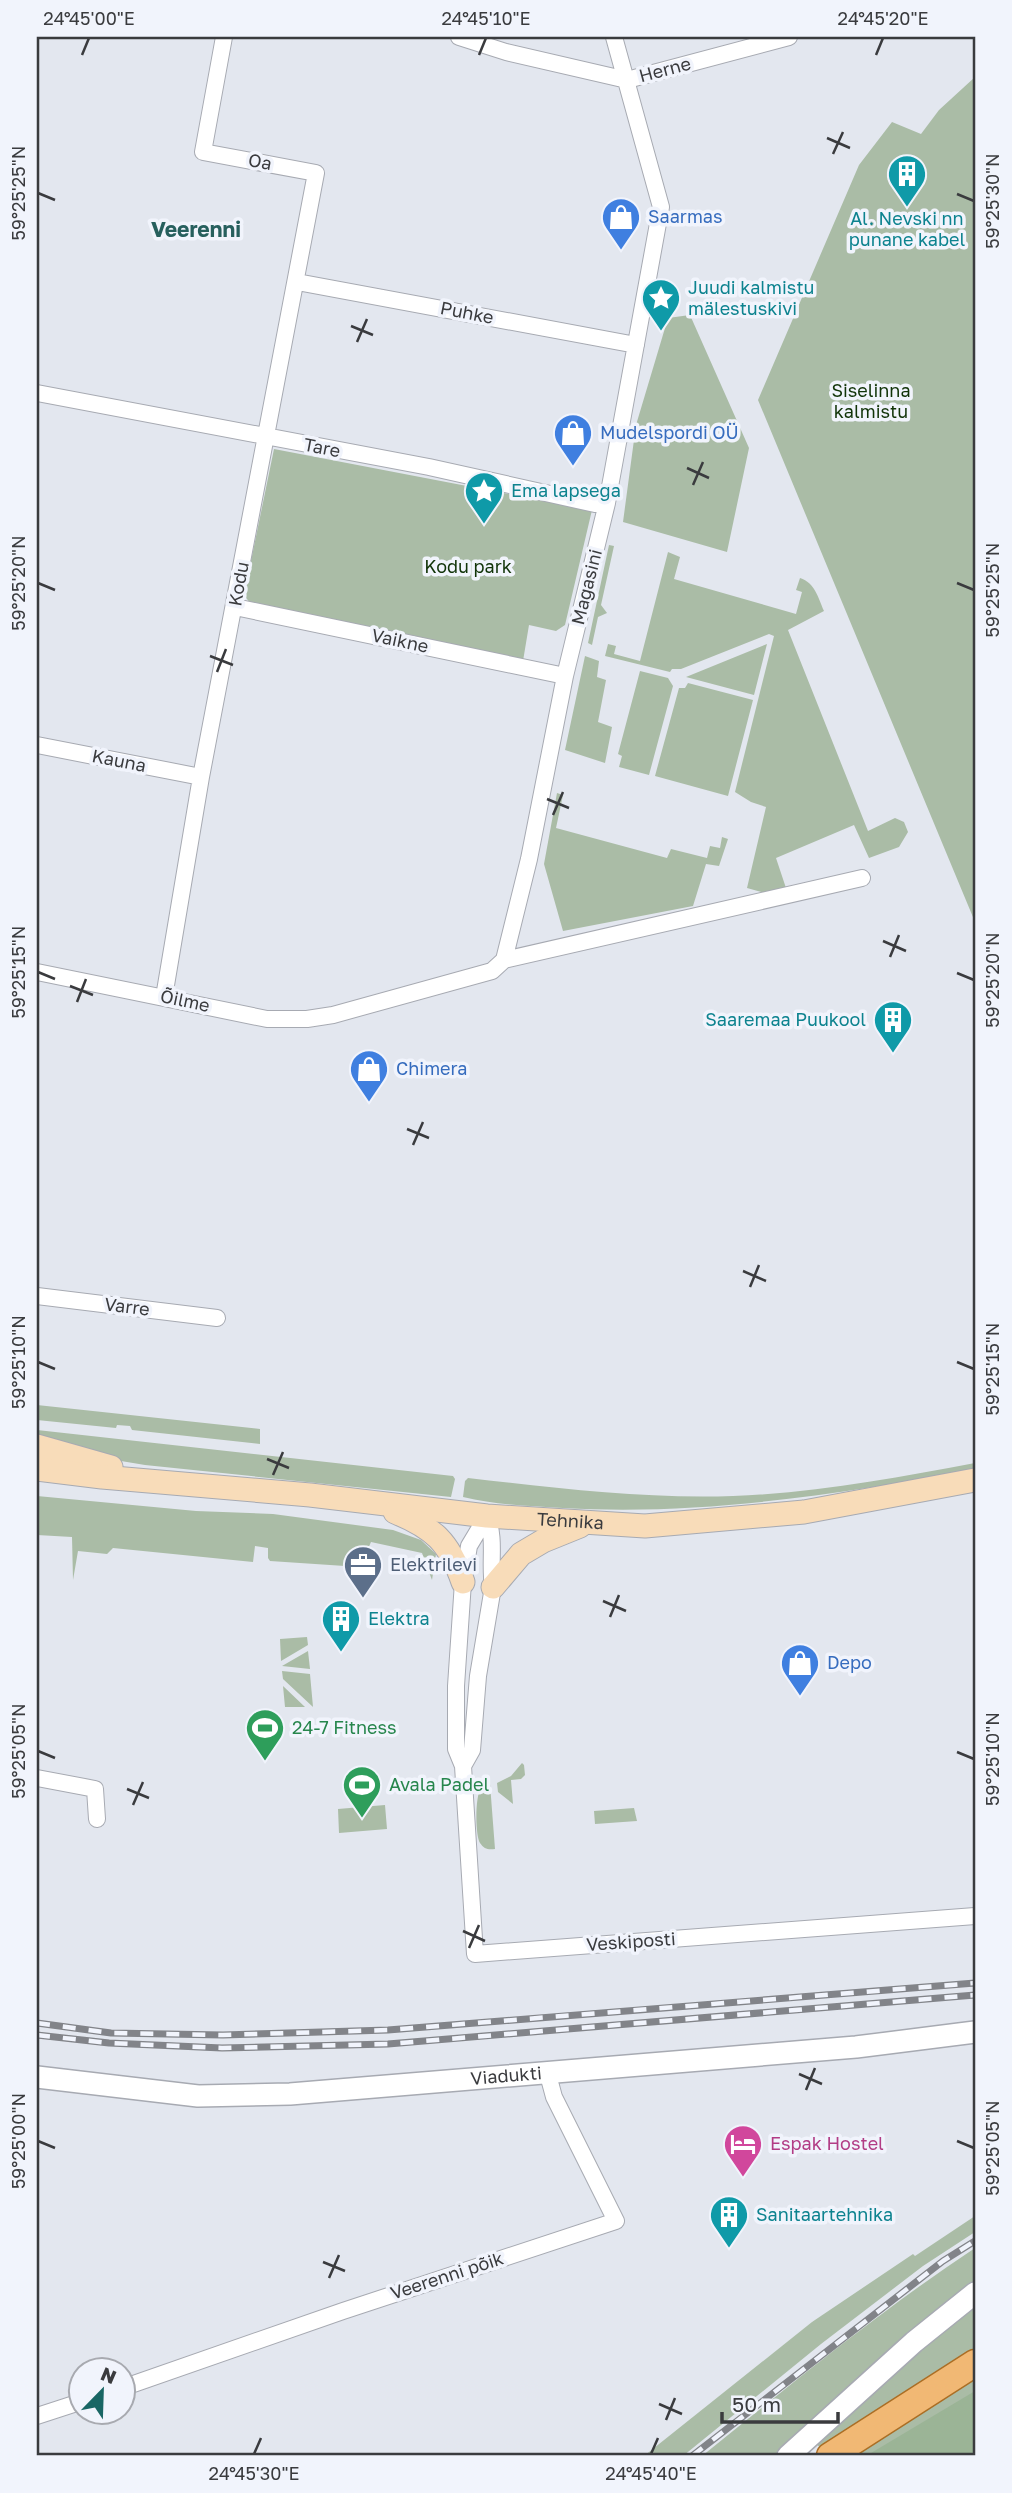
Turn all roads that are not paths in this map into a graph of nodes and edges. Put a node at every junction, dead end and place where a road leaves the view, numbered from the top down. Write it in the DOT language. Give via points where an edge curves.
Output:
graph roads {
  1 [pos="224,37"];
  2 [pos="459,37"];
  3 [pos="614,37"];
  4 [pos="789,37"];
  5 [pos="627,80"];
  6 [pos="316,173"];
  7 [pos="297,282"];
  8 [pos="636,345"];
  9 [pos="37,393"];
  10 [pos="265,437"];
  11 [pos="607,503"];
  12 [pos="235,607"];
  13 [pos="565,676"];
  14 [pos="37,745"];
  15 [pos="201,777"];
  16 [pos="862,878"];
  17 [pos="504,960"];
  18 [pos="37,972"];
  19 [pos="164,997"];
  20 [pos="37,1296"];
  21 [pos="217,1318"];
  22 [pos="37,1446"];
  23 [pos="37,1469"];
  24 [pos="975,1480"];
  25 [pos="164,1482"];
  26 [pos="372,1503"];
  27 [pos="487,1516"];
  28 [pos="585,1524"];
  29 [pos="463,1582"];
  30 [pos="493,1587"];
  31 [pos="463,1766"];
  32 [pos="37,1778"];
  33 [pos="97,1819"];
  34 [pos="975,1916"];
  35 [pos="975,2032"];
  36 [pos="547,2071"];
  37 [pos="37,2077"];
  38 [pos="975,2293"];
  39 [pos="975,2363"];
  40 [pos="136,2383"];
  41 [pos="66,2407"];
  42 [pos="37,2417"];
  43 [pos="788,2456"];
  44 [pos="830,2456"];
  1 -- 6 [label="street, Oa" via="203,152"];
  2 -- 5 [label="street, Herne"];
  3 -- 5 [label="street, Magasini"];
  4 -- 5 [label="street, Herne"];
  5 -- 8 [label="street, Magasini" via="661,208"];
  6 -- 7 [label="street, Kodu"];
  7 -- 8 [label="street, Puhke"];
  7 -- 10 [label="street, Kodu"];
  8 -- 11 [label="street, Magasini"];
  9 -- 10 [label="street, Tare"];
  10 -- 11 [label="street, Tare"];
  10 -- 12 [label="street, Kodu"];
  11 -- 13 [label="street, Magasini"];
  12 -- 13 [label="street, Vaikne"];
  12 -- 15 [label="street, Kodu"];
  13 -- 17 [label="street, Magasini"];
  14 -- 15 [label="street, Kauna"];
  15 -- 19 [label="street, Kodu"];
  16 -- 17 [label="street"];
  17 -- 19 [label="street, Õilme" via="492,971 307,1019 267,1018"];
  18 -- 19 [label="street, Õilme"];
  20 -- 21 [label="street, Varre"];
  22 -- 25 [label="main road, Tehnika"];
  23 -- 25 [label="main road, Tehnika"];
  24 -- 28 [label="main road, Tehnika" via="804,1511 645,1526"];
  25 -- 26 [label="main road, Tehnika"];
  26 -- 27 [label="main road, Tehnika"];
  26 -- 29 [label="main road" via="414,1520 440,1537"];
  27 -- 28 [label="main road, Tehnika"];
  27 -- 29 [label="street, Veskiposti" via="469,1546"];
  27 -- 30 [label="street, Veskiposti" via="493,1532"];
  28 -- 30 [label="main road" via="521,1554"];
  29 -- 31 [label="street, Veskiposti" via="456,1698 456,1749"];
  30 -- 31 [label="street, Veskiposti" via="478,1676 472,1750"];
  31 -- 34 [label="street, Veskiposti" via="475,1954"];
  32 -- 33 [label="street" via="95,1789"];
  35 -- 36 [label="street, Viadukti" via="856,2047"];
  36 -- 37 [label="street, Viadukti" via="290,2094 198,2096"];
  36 -- 40 [label="street, Veerenni põik" via="554,2097 616,2221"];
  38 -- 43 [label="street"];
  39 -- 44 [label="main road"];
  41 -- 42 [label="street"];
}
